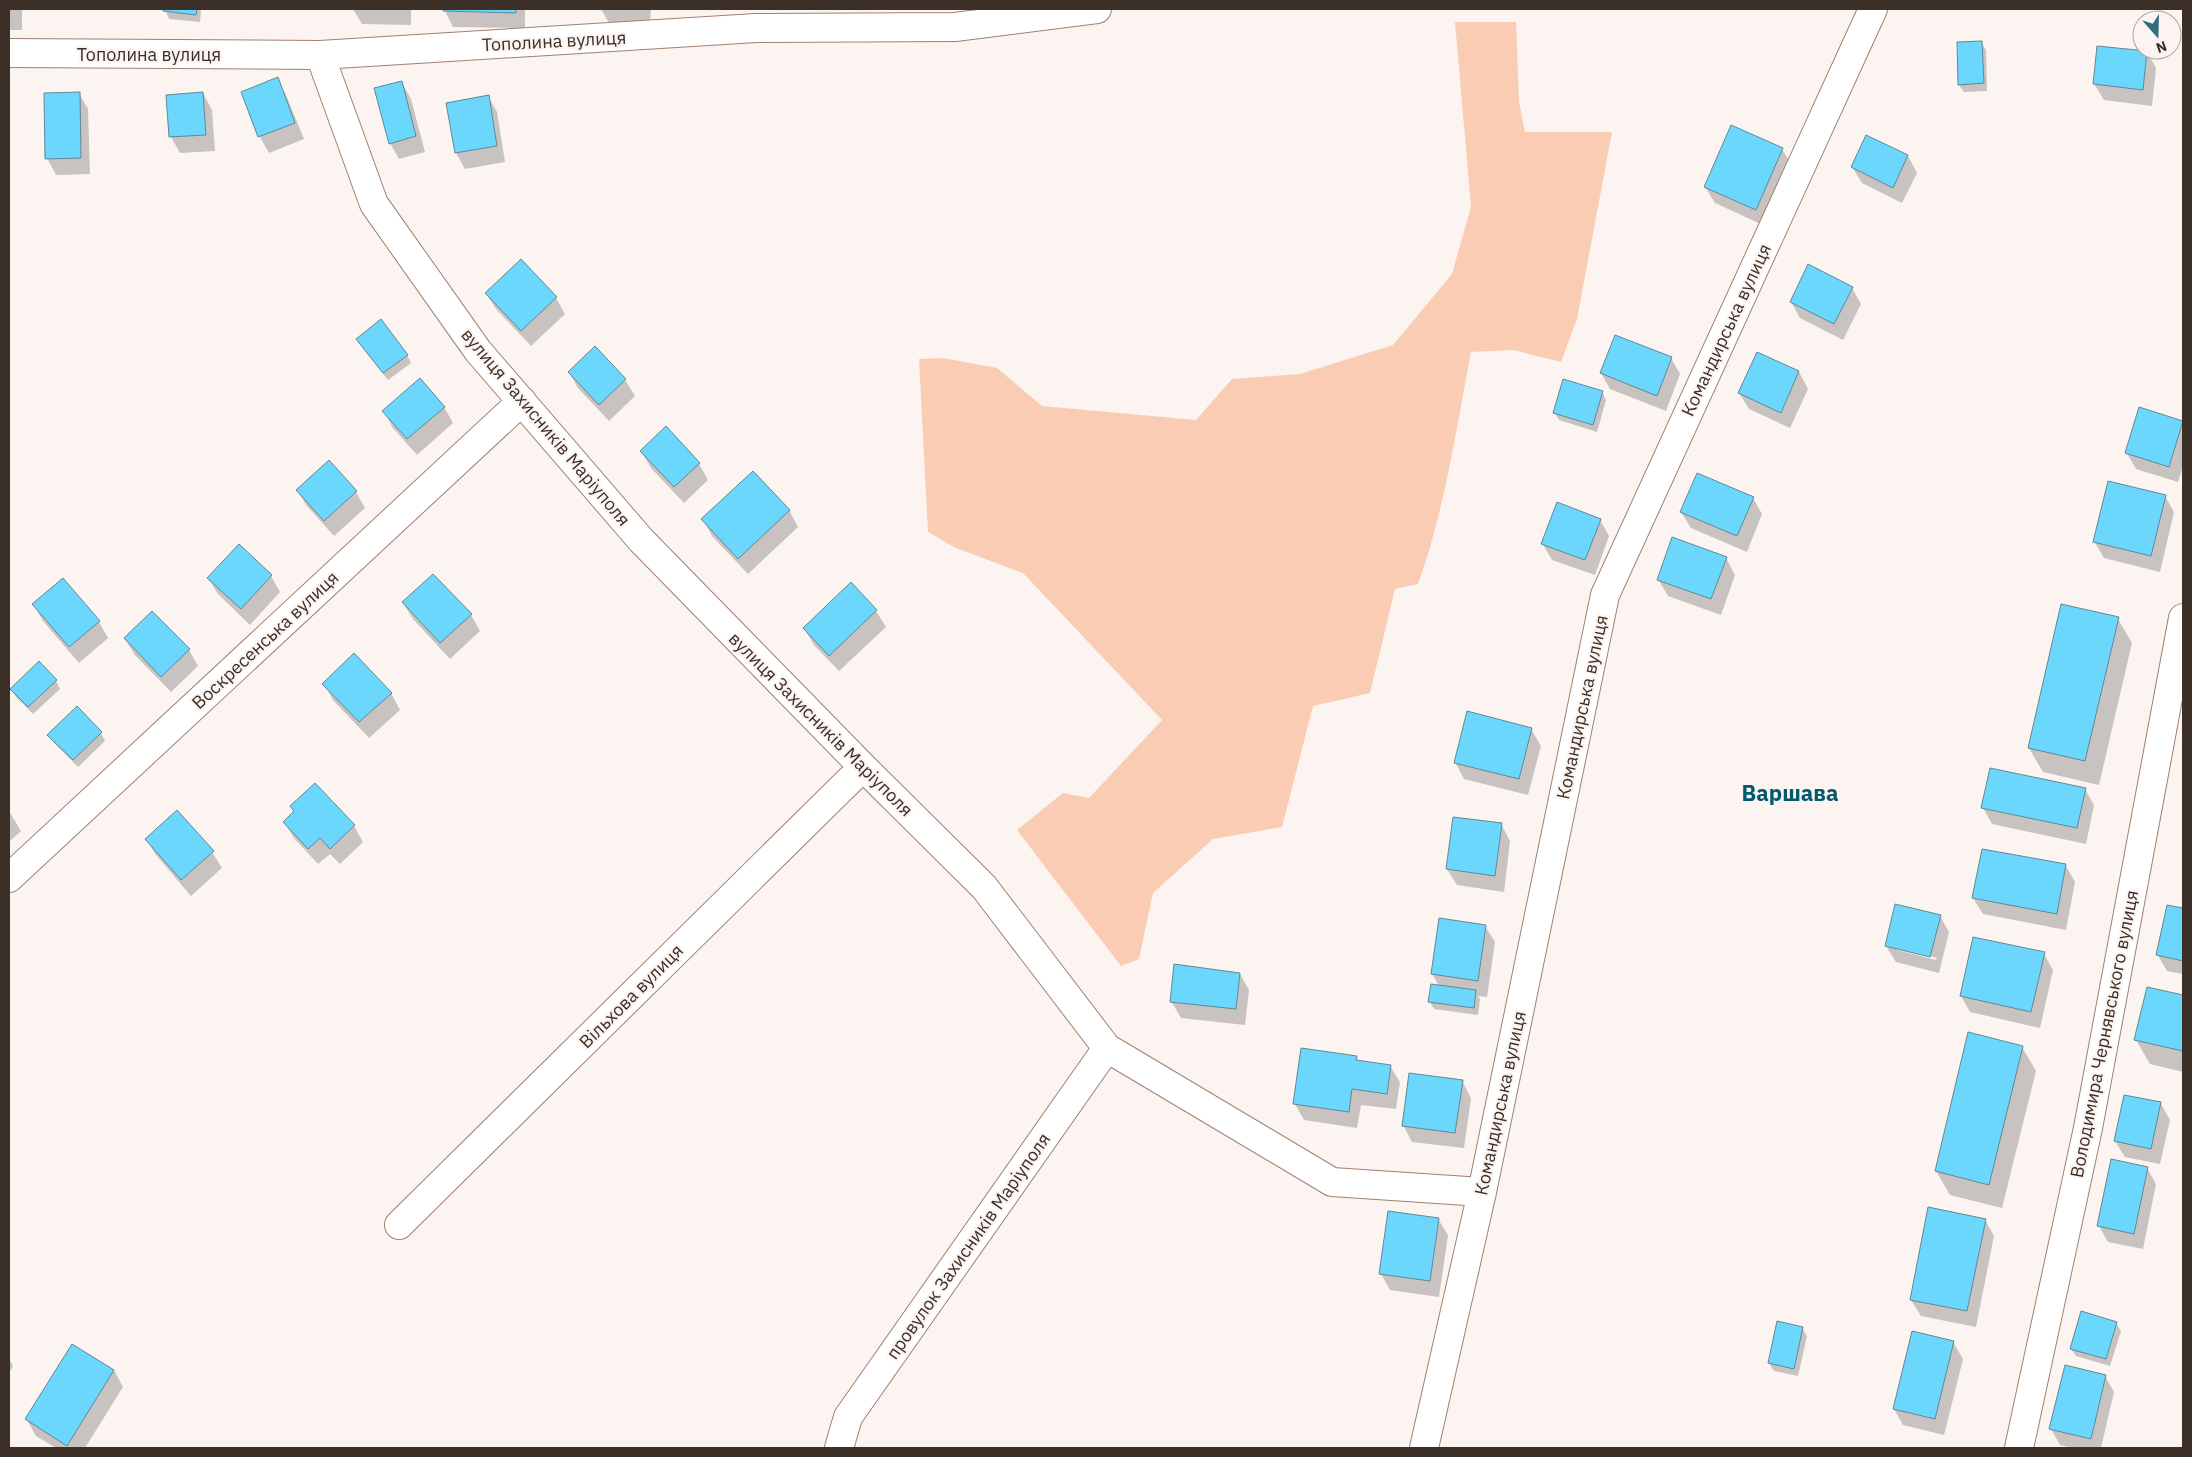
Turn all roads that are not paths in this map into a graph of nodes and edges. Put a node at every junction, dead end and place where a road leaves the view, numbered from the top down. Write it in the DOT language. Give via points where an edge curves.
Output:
graph roads {
  1 [pos="1097,9"];
  2 [pos="1873,9"];
  3 [pos="755,19"];
  4 [pos="9,52"];
  5 [pos="320,55"];
  6 [pos="522,401"];
  7 [pos="2183,618"];
  8 [pos="863,767"];
  9 [pos="9,878"];
  10 [pos="1106,1048"];
  11 [pos="1482,1192"];
  12 [pos="398,1225"];
  13 [pos="839,1448"];
  14 [pos="1424,1448"];
  15 [pos="2019,1448"];
  1 -- 3 [label="street, Тополина вулиця" via="955,27"];
  2 -- 11 [label="street, Командирська вулиця" via="1605,595"];
  3 -- 5 [label="street, Тополина вулиця"];
  4 -- 5 [label="street, Тополина вулиця"];
  5 -- 6 [label="street, вулиця Захисників Маріуполя" via="374,204 478,350"];
  6 -- 8 [label="street, вулиця Захисників Маріуполя" via="641,540"];
  6 -- 9 [label="street, Воскресенська вулиця"];
  7 -- 15 [label="street, Володимира Чернявського вулиця" via="2088,1128"];
  8 -- 10 [label="street, вулиця Захисників Маріуполя" via="984,887"];
  8 -- 12 [label="street, Вільхова вулиця"];
  10 -- 11 [label="street, вулиця Захисників Маріуполя" via="1332,1182"];
  10 -- 13 [label="street, провулок Захисників Маріуполя" via="848,1416"];
  11 -- 14 [label="street, Командирська вулиця"];
}
